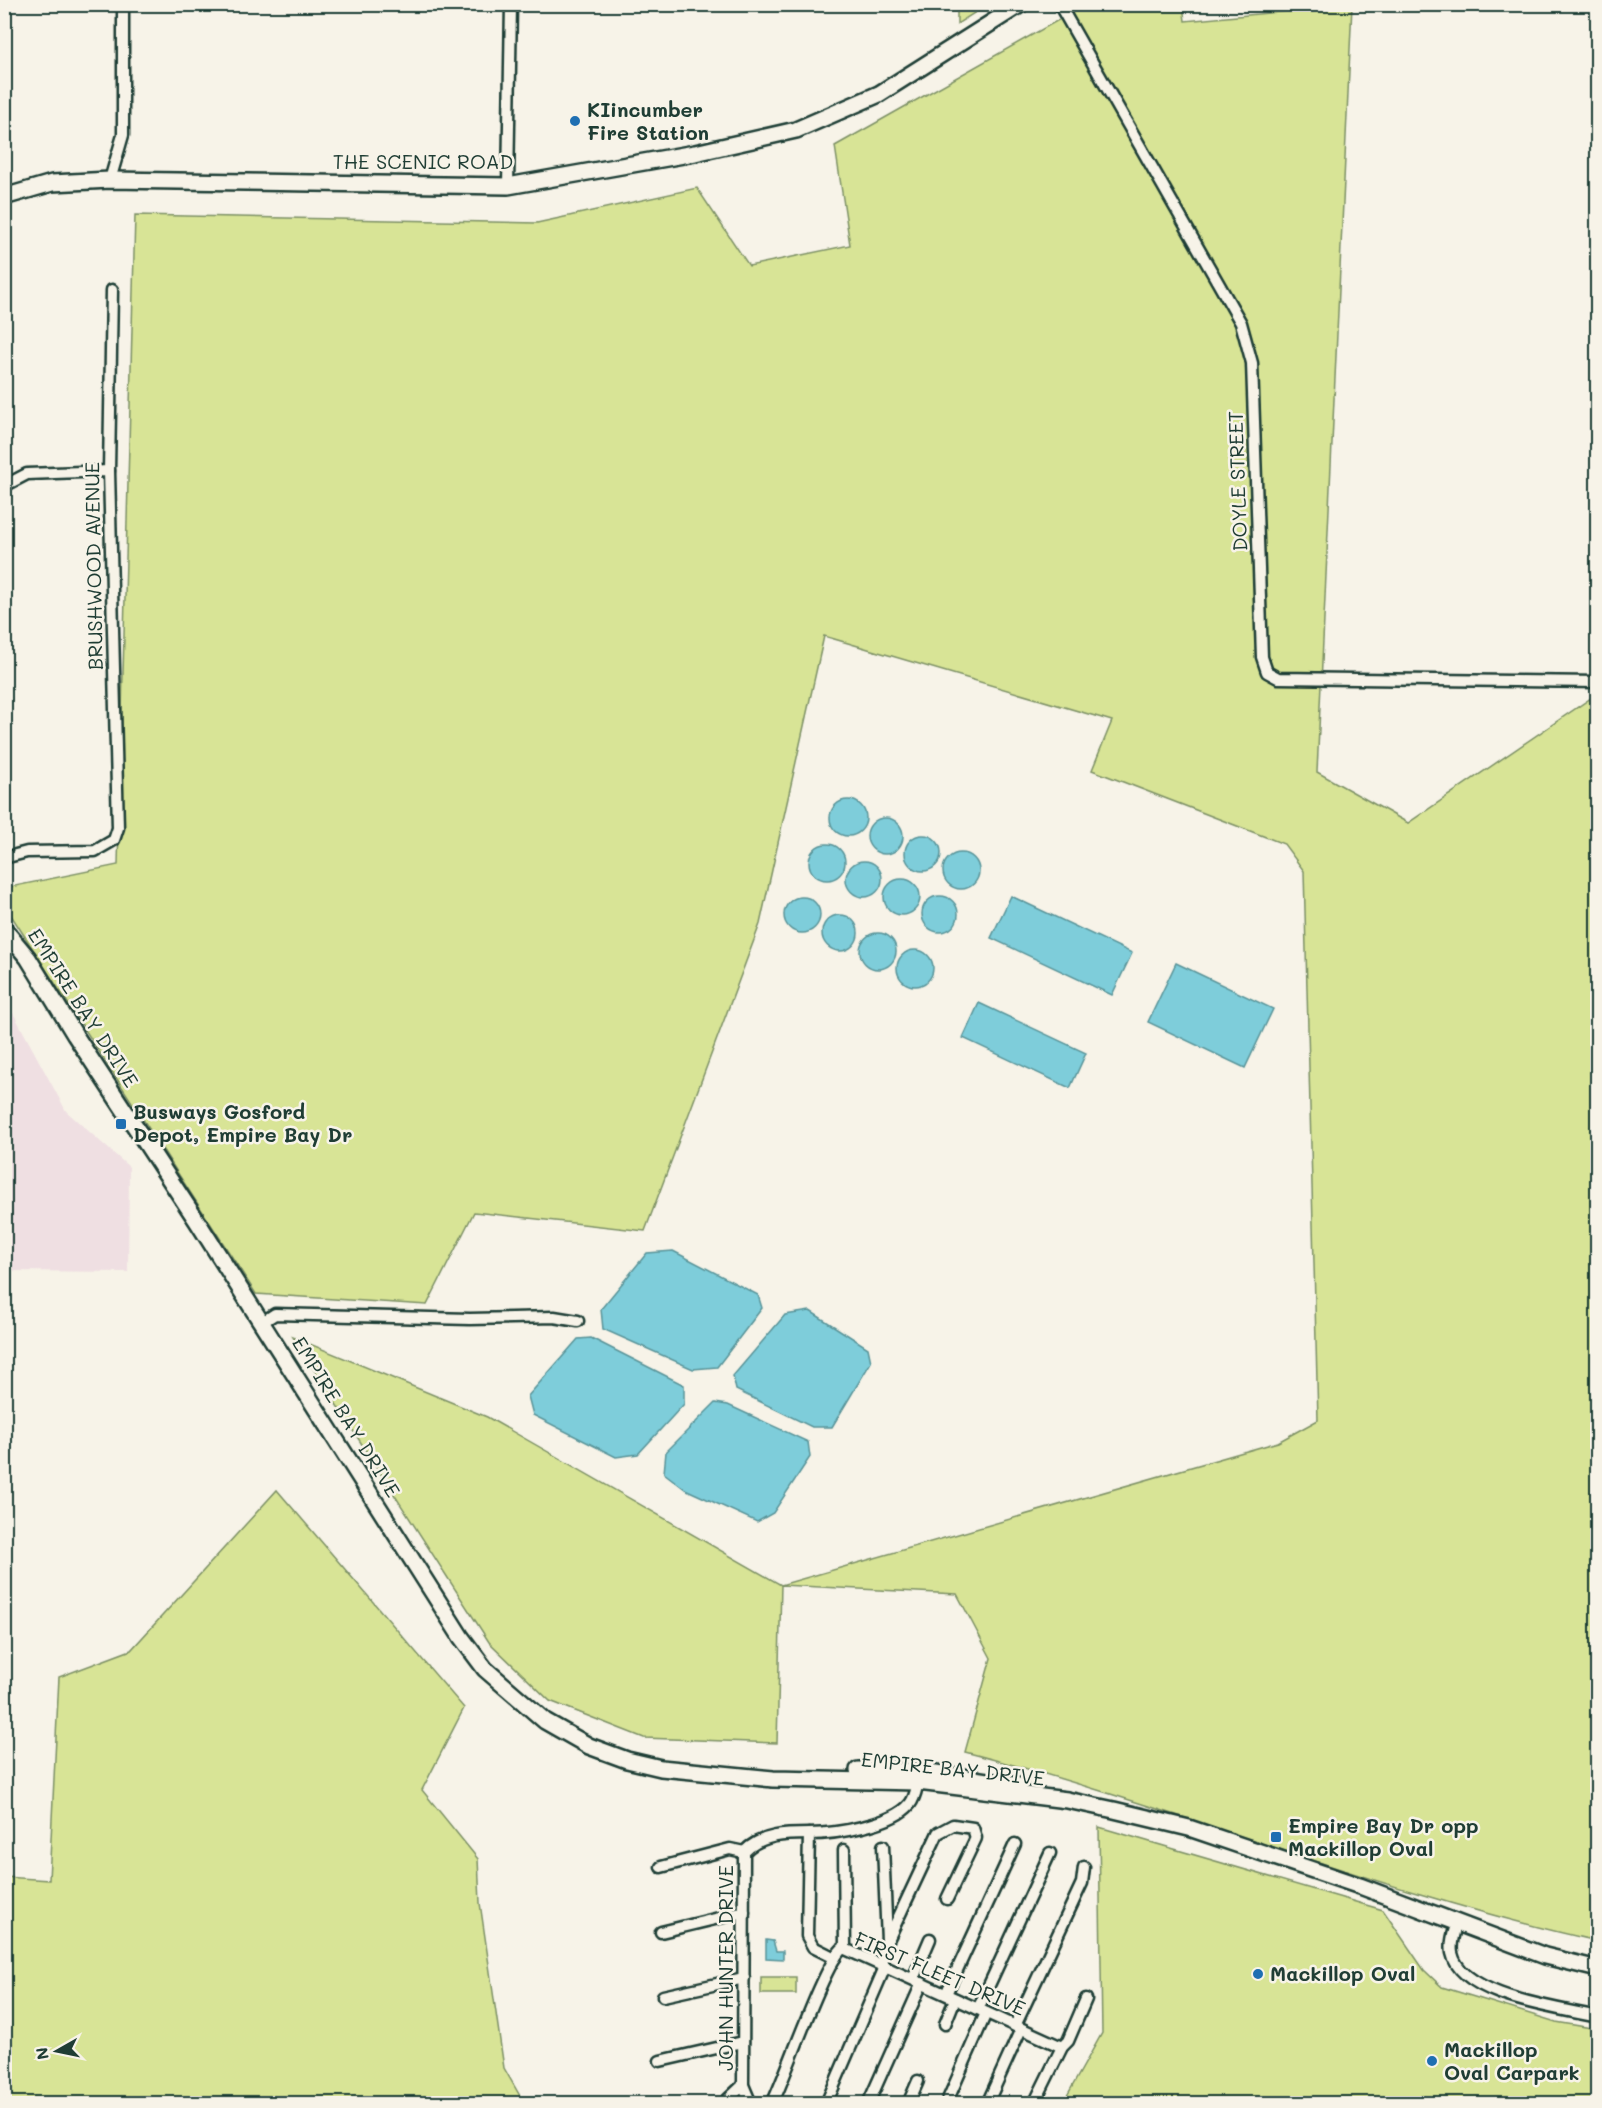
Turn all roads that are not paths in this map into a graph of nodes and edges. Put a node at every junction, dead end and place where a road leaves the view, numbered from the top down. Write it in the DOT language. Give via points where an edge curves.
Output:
graph roads {
  1 [pos="123,4"];
  2 [pos="511,4"];
  3 [pos="1021,4"];
  4 [pos="1059,4"];
  5 [pos="110,180"];
  6 [pos="507,186"];
  7 [pos="4,197"];
  8 [pos="112,291"];
  9 [pos="109,471"];
  10 [pos="4,486"];
  11 [pos="1598,682"];
  12 [pos="4,858"];
  13 [pos="4,929"];
  14 [pos="578,1321"];
  15 [pos="261,1323"];
  16 [pos="873,1770"];
  17 [pos="959,1775"];
  18 [pos="763,1776"];
  19 [pos="918,1782"];
  20 [pos="1067,1800"];
  21 [pos="809,1834"];
  22 [pos="1015,1844"];
  23 [pos="883,1846"];
  24 [pos="844,1850"];
  25 [pos="744,1852"];
  26 [pos="1050,1853"];
  27 [pos="661,1867"];
  28 [pos="1084,1867"];
  29 [pos="946,1899"];
  30 [pos="744,1912"];
  31 [pos="1457,1922"];
  32 [pos="661,1932"];
  33 [pos="930,1939"];
  34 [pos="887,1942"];
  35 [pos="845,1948"];
  36 [pos="835,1958"];
  37 [pos="883,1966"];
  38 [pos="1598,1969"];
  39 [pos="744,1978"];
  40 [pos="917,1981"];
  41 [pos="663,1996"];
  42 [pos="950,1996"];
  43 [pos="1086,1999"];
  44 [pos="982,2011"];
  45 [pos="1598,2017"];
  46 [pos="945,2024"];
  47 [pos="1018,2027"];
  48 [pos="744,2042"];
  49 [pos="1062,2047"];
  50 [pos="660,2061"];
  51 [pos="918,2081"];
  52 [pos="743,2085"];
  53 [pos="723,2103"];
  54 [pos="751,2103"];
  55 [pos="772,2103"];
  56 [pos="826,2103"];
  57 [pos="868,2103"];
  58 [pos="908,2103"];
  59 [pos="946,2103"];
  60 [pos="987,2103"];
  61 [pos="1034,2103"];
  1 -- 5 [label="street" via="123,135"];
  2 -- 6 [label="street"];
  3 -- 6 [label="main road, THE SCENIC ROAD" via="879,94 796,130 695,153"];
  4 -- 11 [label="street, DOYLE STREET" via="1241,323 1252,363 1262,657 1267,672 1278,678"];
  5 -- 6 [label="main road, THE SCENIC ROAD"];
  5 -- 7 [label="main road, THE SCENIC ROAD" via="52,183"];
  8 -- 9 [label="street, BRUSHWOOD AVENUE"];
  9 -- 10 [label="street" via="27,474"];
  9 -- 12 [label="street, BRUSHWOOD AVENUE" via="118,828 114,840 95,850 27,852"];
  13 -- 15 [label="main road, EMPIRE BAY DRIVE" via="28,958"];
  14 -- 15 [label="street" via="554,1317 275,1314"];
  15 -- 18 [label="main road, EMPIRE BAY DRIVE" via="461,1637 485,1669 514,1697 567,1735 627,1760 678,1770"];
  16 -- 17 [label="main road, EMPIRE BAY DRIVE"];
  16 -- 18 [label="main road, EMPIRE BAY DRIVE"];
  16 -- 19 [label="main road"];
  17 -- 19 [label="main road"];
  17 -- 20 [label="main road, EMPIRE BAY DRIVE" via="1058,1794"];
  18 -- 19 [label="main road, EMPIRE BAY DRIVE"];
  19 -- 20 [label="main road, EMPIRE BAY DRIVE"];
  19 -- 21 [label="street, JOHN HUNTER DRIVE" via="909,1805 887,1820"];
  20 -- 31 [label="main road, EMPIRE BAY DRIVE" via="1189,1828"];
  21 -- 25 [label="street, JOHN HUNTER DRIVE" via="796,1832 775,1837 753,1844"];
  21 -- 36 [label="street, FIRST FLEET DRIVE" via="807,1936 813,1947"];
  22 -- 42 [label="street"];
  23 -- 34 [label="street"];
  24 -- 35 [label="street"];
  25 -- 27 [label="street" via="730,1849"];
  25 -- 30 [label="street, JOHN HUNTER DRIVE"];
  26 -- 44 [label="street"];
  28 -- 47 [label="street" via="1082,1883"];
  29 -- 34 [label="street" via="976,1838 973,1828 953,1825 938,1833"];
  30 -- 32 [label="street"];
  30 -- 39 [label="street, JOHN HUNTER DRIVE"];
  31 -- 38 [label="main road, EMPIRE BAY DRIVE" via="1545,1956"];
  31 -- 45 [label="street" via="1452,1954 1459,1969 1473,1982 1506,1995"];
  33 -- 40 [label="street"];
  34 -- 37 [label="street"];
  35 -- 36 [label="street, FIRST FLEET DRIVE"];
  35 -- 37 [label="street, FIRST FLEET DRIVE"];
  36 -- 55 [label="street"];
  37 -- 40 [label="street, FIRST FLEET DRIVE"];
  37 -- 56 [label="street"];
  39 -- 41 [label="street"];
  39 -- 48 [label="street, JOHN HUNTER DRIVE"];
  40 -- 42 [label="street, FIRST FLEET DRIVE"];
  40 -- 57 [label="street"];
  42 -- 44 [label="street, FIRST FLEET DRIVE"];
  42 -- 46 [label="street"];
  43 -- 49 [label="street"];
  44 -- 47 [label="street, FIRST FLEET DRIVE"];
  44 -- 59 [label="street"];
  47 -- 49 [label="street, FIRST FLEET DRIVE"];
  47 -- 60 [label="street"];
  48 -- 50 [label="street"];
  48 -- 52 [label="street, JOHN HUNTER DRIVE"];
  49 -- 61 [label="street"];
  51 -- 58 [label="street"];
  52 -- 53 [label="street"];
  52 -- 54 [label="street, JOHN HUNTER DRIVE"];
}
